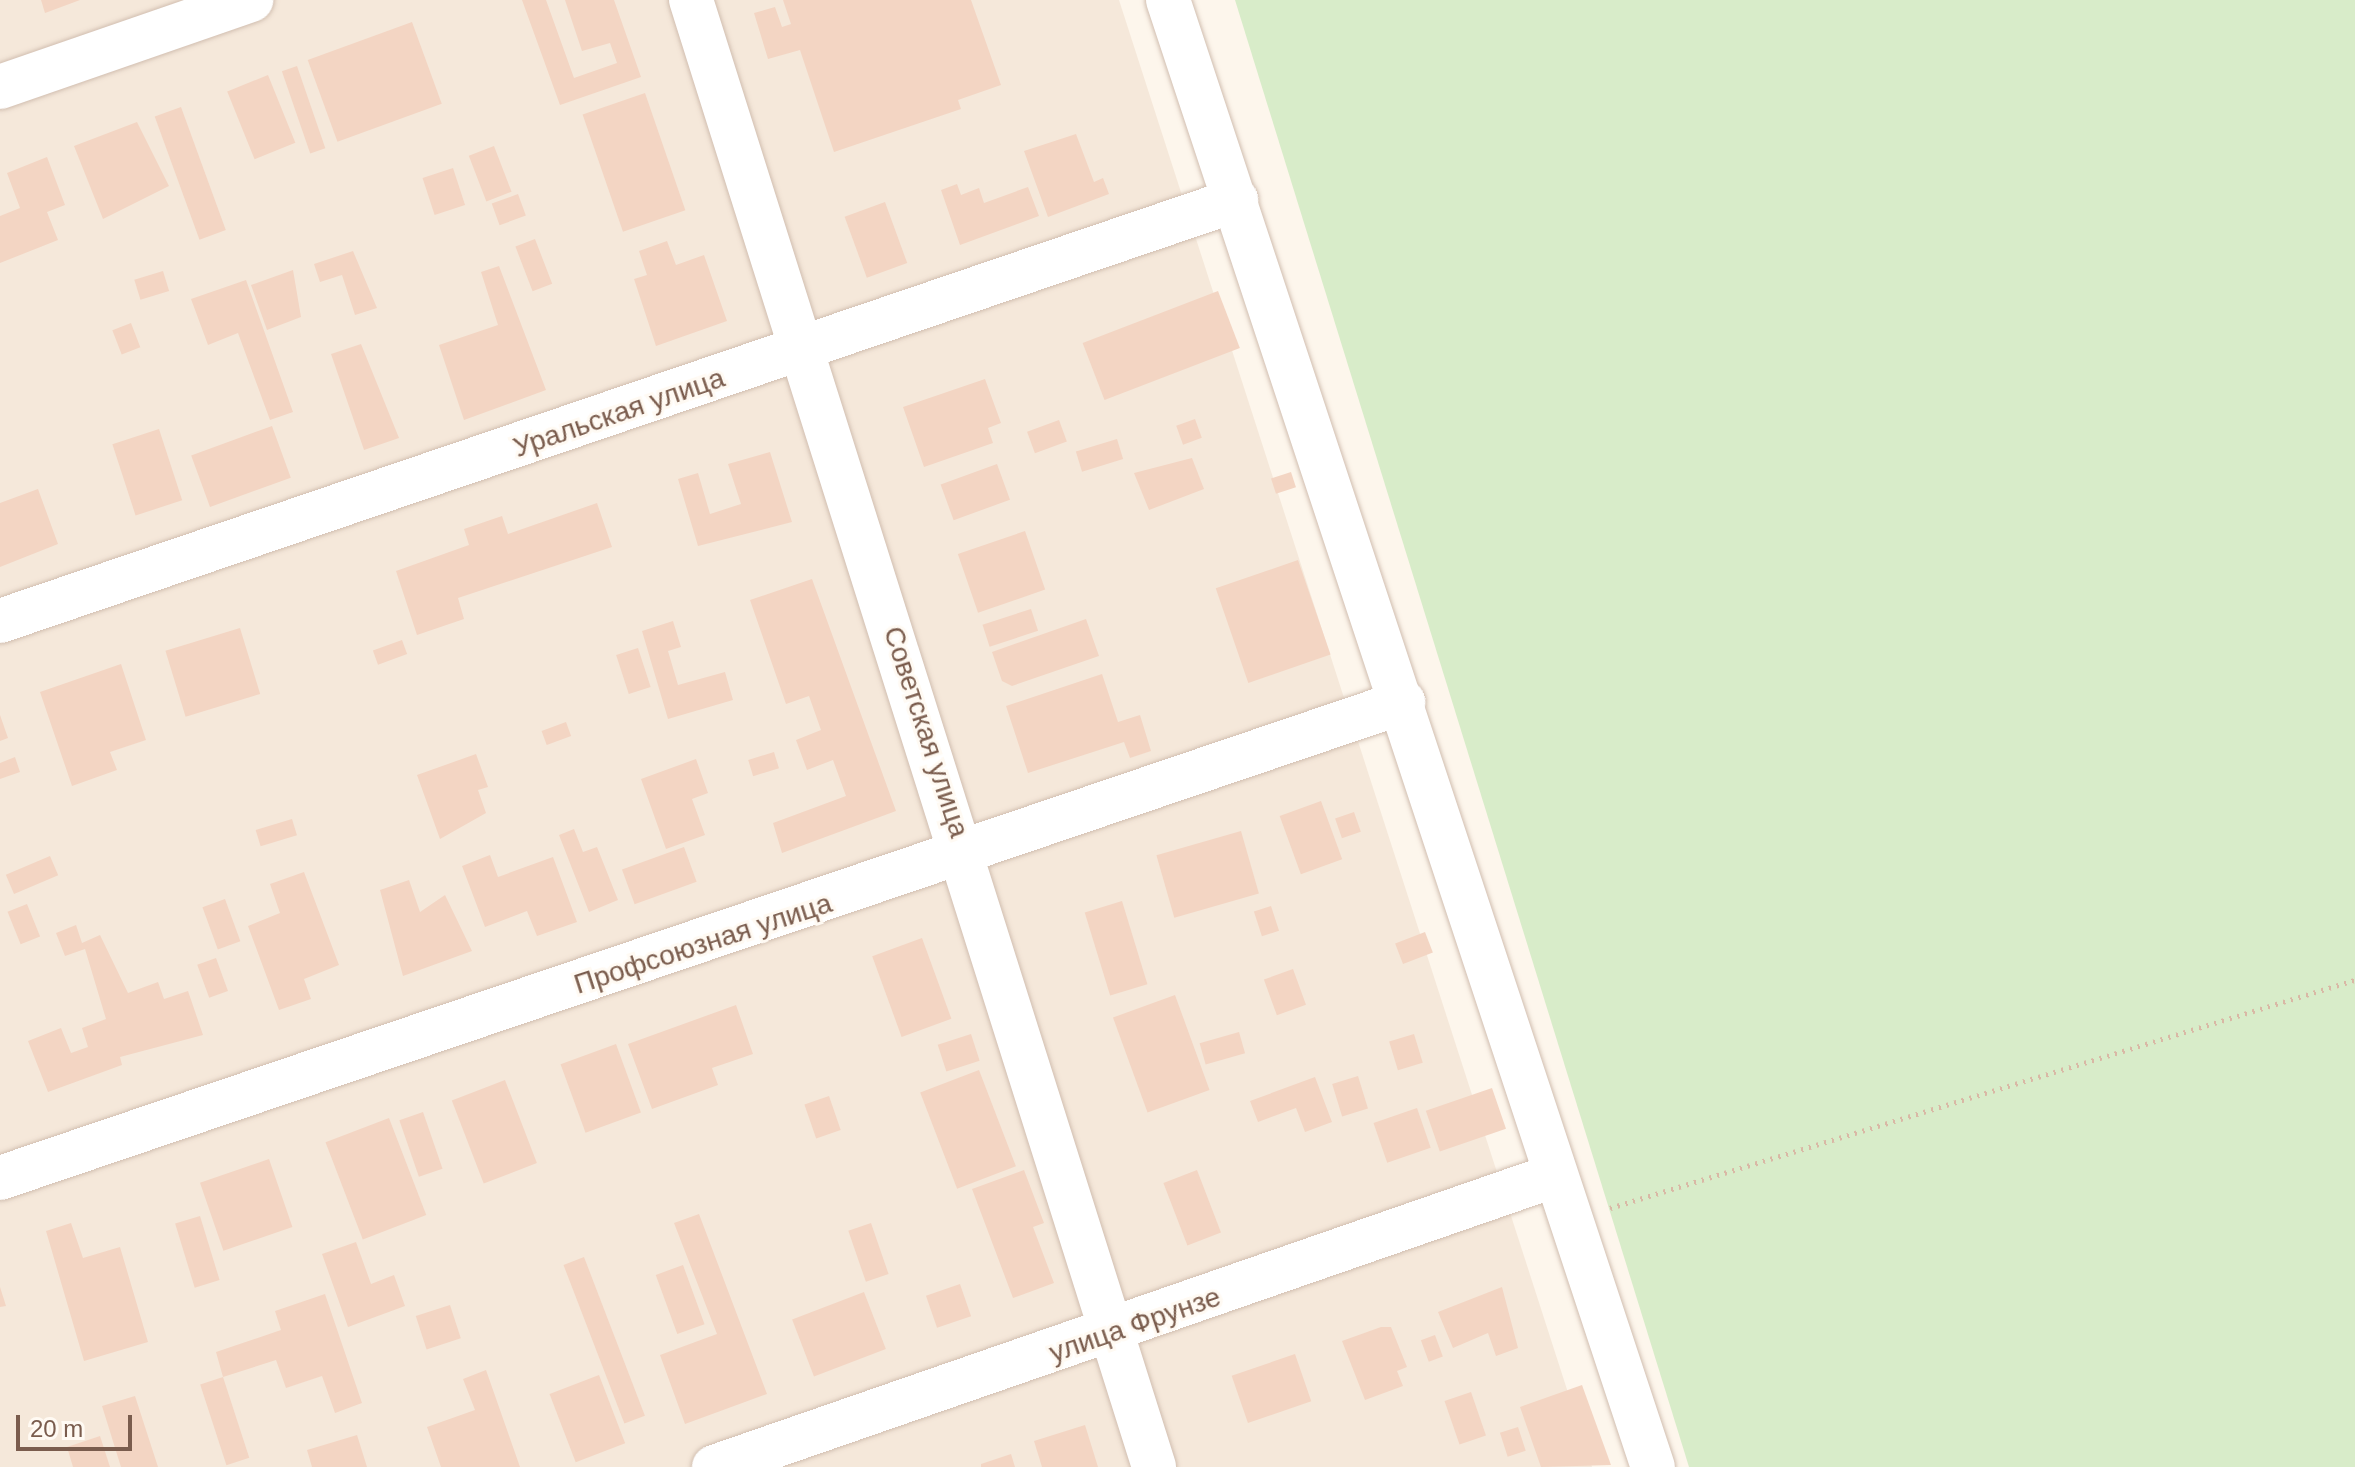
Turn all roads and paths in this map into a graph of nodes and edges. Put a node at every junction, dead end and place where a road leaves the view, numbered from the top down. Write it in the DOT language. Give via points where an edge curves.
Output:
graph roads {
  1 [pos="251,0"];
  2 [pos="691,0"];
  3 [pos="1168,0"];
  4 [pos="0,87"];
  5 [pos="1236,200"];
  6 [pos="802,352"];
  7 [pos="0,621"];
  8 [pos="1403,702"];
  9 [pos="967,856"];
  10 [pos="2355,980"];
  11 [pos="1553,1176"];
  12 [pos="0,1178"];
  13 [pos="1568,1220"];
  14 [pos="1117,1333"];
  15 [pos="714,1467"];
  16 [pos="1154,1467"];
  17 [pos="1653,1467"];
  1 -- 4 [label="street"];
  2 -- 6 [label="street, Советская улица"];
  3 -- 5 [label="street"];
  5 -- 6 [label="street, Уральская улица"];
  5 -- 8 [label="street"];
  6 -- 7 [label="street, Уральская улица"];
  6 -- 9 [label="street, Советская улица"];
  8 -- 9 [label="street, Профсоюзная улица"];
  8 -- 11 [label="street"];
  9 -- 12 [label="street, Профсоюзная улица"];
  9 -- 14 [label="street, Советская улица"];
  10 -- 13 [label="path"];
  11 -- 13 [label="street"];
  11 -- 14 [label="street, улица Фрунзе"];
  13 -- 17 [label="street"];
  14 -- 15 [label="street, улица Фрунзе"];
  14 -- 16 [label="street, Советская улица"];
}
